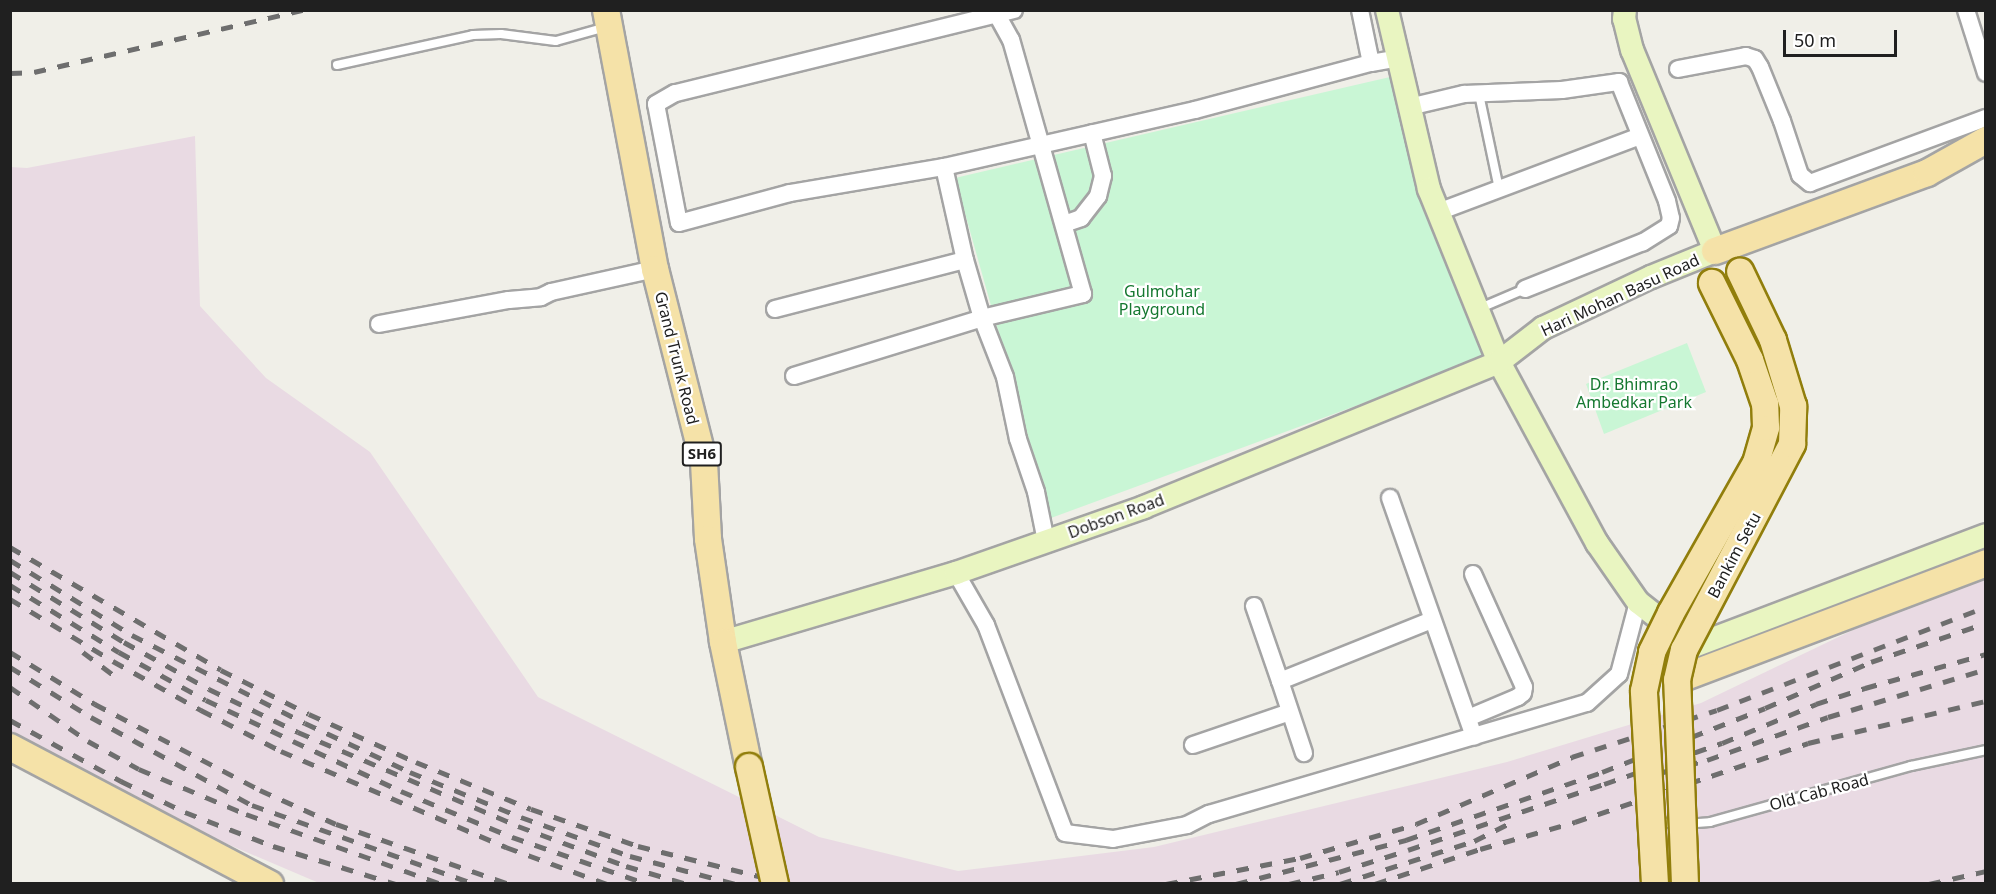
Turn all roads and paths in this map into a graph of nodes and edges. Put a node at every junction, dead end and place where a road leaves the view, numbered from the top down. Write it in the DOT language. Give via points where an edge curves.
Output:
graph roads {
  1 [pos="1360,10"];
  2 [pos="1387,10"];
  3 [pos="1625,10"];
  4 [pos="1966,10"];
  5 [pos="1005,13"];
  6 [pos="607,18"];
  7 [pos="1398,58"];
  8 [pos="1371,63"];
  9 [pos="337,65"];
  10 [pos="1678,69"];
  11 [pos="1986,73"];
  12 [pos="1479,94"];
  13 [pos="1409,107"];
  14 [pos="1986,118"];
  15 [pos="1092,133"];
  16 [pos="1640,136"];
  17 [pos="1986,140"];
  18 [pos="1042,144"];
  19 [pos="944,167"];
  20 [pos="1499,189"];
  21 [pos="1438,212"];
  22 [pos="1064,224"];
  23 [pos="1714,251"];
  24 [pos="965,261"];
  25 [pos="655,269"];
  26 [pos="1525,289"];
  27 [pos="775,309"];
  28 [pos="1477,309"];
  29 [pos="982,318"];
  30 [pos="379,324"];
  31 [pos="1499,362"];
  32 [pos="794,376"];
  33 [pos="1390,498"];
  34 [pos="1986,535"];
  35 [pos="1046,541"];
  36 [pos="1986,563"];
  37 [pos="956,573"];
  38 [pos="1473,574"];
  39 [pos="1638,602"];
  40 [pos="1254,606"];
  41 [pos="1432,620"];
  42 [pos="723,642"];
  43 [pos="1677,680"];
  44 [pos="1280,681"];
  45 [pos="1290,712"];
  46 [pos="1468,718"];
  47 [pos="1474,737"];
  48 [pos="1193,745"];
  49 [pos="10,747"];
  50 [pos="1986,750"];
  51 [pos="1304,753"];
  52 [pos="1651,822"];
  53 [pos="1683,824"];
  54 [pos="270,884"];
  55 [pos="775,884"];
  56 [pos="1655,884"];
  57 [pos="1685,884"];
  1 -- 8 [label="street"];
  2 -- 7 [label="main road"];
  3 -- 23 [label="main road" via="1632,50"];
  4 -- 11 [label="street"];
  5 -- 18 [label="street"];
  5 -- 19 [label="street" via="675,93 656,104 679,223 790,193"];
  6 -- 9 [label="lane" via="556,41 501,34 472,35"];
  6 -- 25 [label="main road, Grand Trunk Road / SH6"];
  7 -- 8 [label="street"];
  7 -- 13 [label="main road"];
  8 -- 15 [label="street"];
  10 -- 14 [label="street" via="1746,56 1755,59 1800,175 1810,183"];
  12 -- 13 [label="street"];
  12 -- 16 [label="street" via="1562,90 1619,82"];
  12 -- 20 [label="lane"];
  13 -- 21 [label="main road"];
  15 -- 18 [label="street"];
  15 -- 22 [label="street" via="1103,176 1098,196 1081,218"];
  16 -- 20 [label="street"];
  16 -- 26 [label="street" via="1667,201 1669,226 1643,242"];
  17 -- 23 [label="main road" via="1927,173"];
  18 -- 19 [label="street"];
  18 -- 22 [label="street"];
  19 -- 24 [label="street"];
  20 -- 21 [label="street"];
  21 -- 28 [label="main road"];
  22 -- 29 [label="street" via="1083,294"];
  23 -- 31 [label="main road, Hari Mohan Basu Road" via="1543,328"];
  23 -- 43 [label="main road, Bankim Setu, bridge" via="1740,271 1773,340 1793,406 1792,444 1684,650"];
  23 -- 52 [label="main road, Bankim Setu, bridge" via="1712,283 1750,360 1765,404 1766,427 1756,463 1652,652 1644,691"];
  24 -- 27 [label="street"];
  24 -- 29 [label="street"];
  25 -- 30 [label="street" via="541,297"];
  25 -- 42 [label="main road, Grand Trunk Road / SH6" via="704,462 708,539"];
  26 -- 28 [label="lane"];
  28 -- 31 [label="main road"];
  29 -- 32 [label="street"];
  29 -- 35 [label="street" via="1005,377"];
  31 -- 35 [label="main road, Dobson Road" via="1144,507"];
  31 -- 39 [label="main road" via="1597,543"];
  33 -- 41 [label="street"];
  34 -- 39 [label="main road" via="1694,646"];
  35 -- 37 [label="main road, Dobson Road"];
  36 -- 43 [label="main road"];
  37 -- 42 [label="main road, Dobson Road"];
  37 -- 47 [label="street" via="986,626 1065,832 1113,839 1187,825 1209,814"];
  38 -- 46 [label="street" via="1524,687 1518,698"];
  39 -- 47 [label="street" via="1619,674 1587,703"];
  40 -- 44 [label="street"];
  41 -- 44 [label="street"];
  41 -- 46 [label="street"];
  42 -- 55 [label="main road, Grand Trunk Road / SH6, bridge"];
  43 -- 53 [label="main road, Bankim Setu, bridge"];
  44 -- 45 [label="street"];
  45 -- 48 [label="street"];
  45 -- 51 [label="street"];
  46 -- 47 [label="street"];
  49 -- 54 [label="main road"];
  50 -- 53 [label="lane, Old Cab Road" via="1911,766 1710,822"];
  52 -- 53 [label="lane, Old Cab Road"];
  52 -- 56 [label="main road, Bankim Setu, bridge"];
  53 -- 57 [label="main road, Bankim Setu, bridge"];
}
